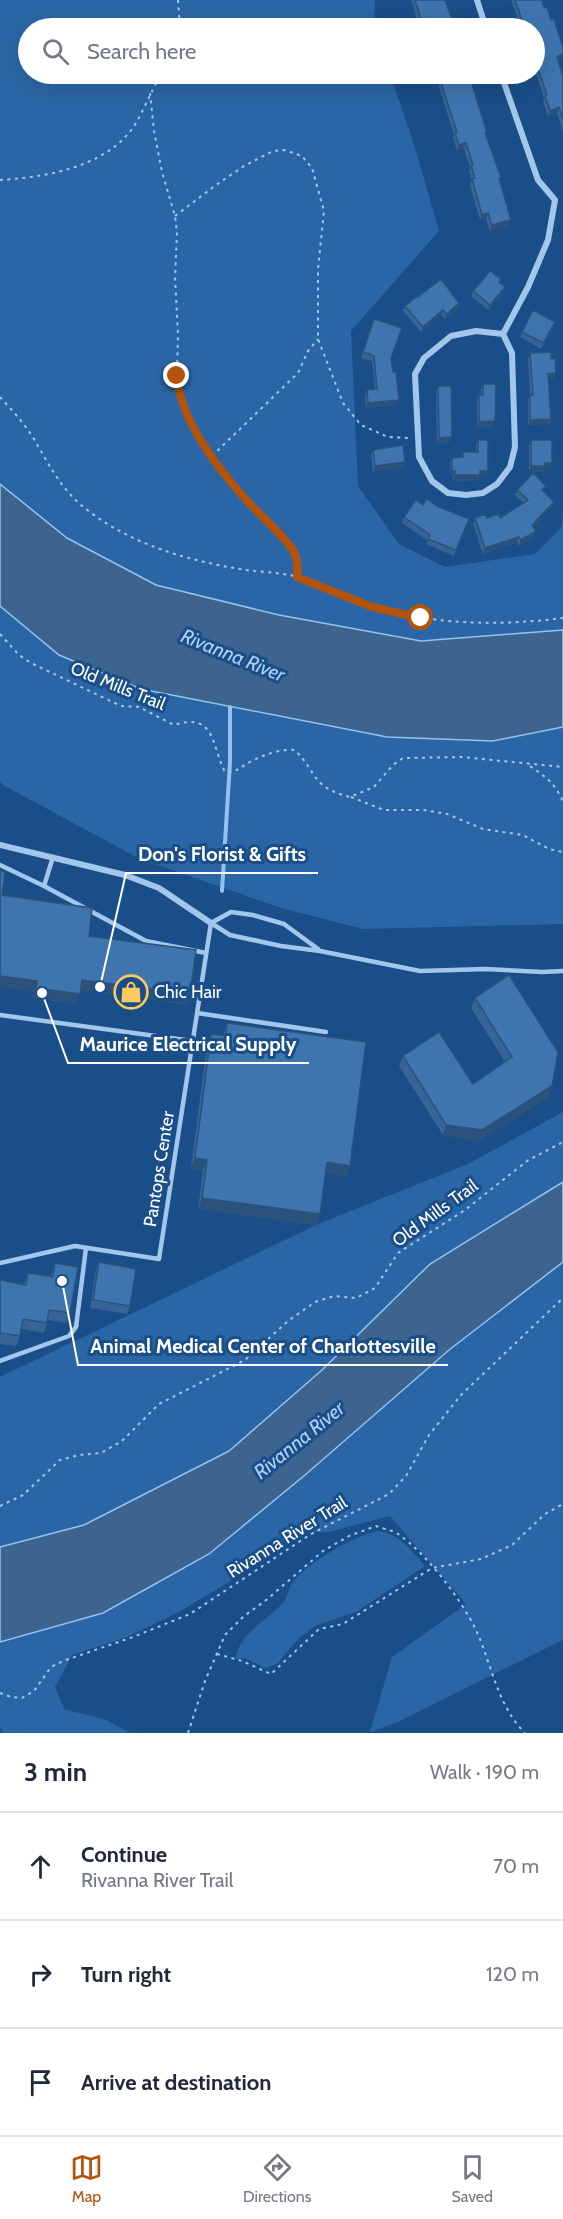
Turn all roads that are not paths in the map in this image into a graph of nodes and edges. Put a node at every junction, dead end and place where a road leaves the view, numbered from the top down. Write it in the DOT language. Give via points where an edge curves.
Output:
graph roads {
  1 [pos="477,0"];
  2 [pos="483,18"];
  3 [pos="504,84"];
  4 [pos="503,334"];
  5 [pos="0,845"];
  6 [pos="53,856"];
  7 [pos="0,865"];
  8 [pos="45,886"];
  9 [pos="211,923"];
  10 [pos="320,951"];
  11 [pos="206,953"];
  12 [pos="563,971"];
  13 [pos="197,1013"];
  14 [pos="0,1015"];
  15 [pos="326,1032"];
  16 [pos="193,1041"];
  17 [pos="86,1248"];
  18 [pos="0,1263"];
  19 [pos="0,1361"];
  1 -- 2 [label="street"];
  3 -- 4 [label="street" via="538,180 555,200 548,240"];
  4 -- 4 [label="street" via="476,331 451,336 424,358 415,374 419,457 432,481 448,493 483,493 497,484 510,466 515,447 512,352"];
  5 -- 6 [label="street"];
  6 -- 8 [label="lane"];
  6 -- 9 [label="street" via="159,888"];
  7 -- 8 [label="lane"];
  8 -- 11 [label="lane" via="146,941"];
  9 -- 10 [label="lane" via="230,935"];
  9 -- 10 [label="lane" via="231,912 253,915 284,924"];
  9 -- 11 [label="lane, Pantops Center"];
  10 -- 12 [label="lane" via="420,971"];
  11 -- 13 [label="lane, Pantops Center"];
  13 -- 15 [label="lane"];
  13 -- 16 [label="lane, Pantops Center"];
  14 -- 16 [label="lane"];
  16 -- 17 [label="lane, Pantops Center" via="159,1259"];
  17 -- 18 [label="lane, Pantops Center" via="75,1246"];
  17 -- 19 [label="lane" via="76,1327 69,1336"];
}
